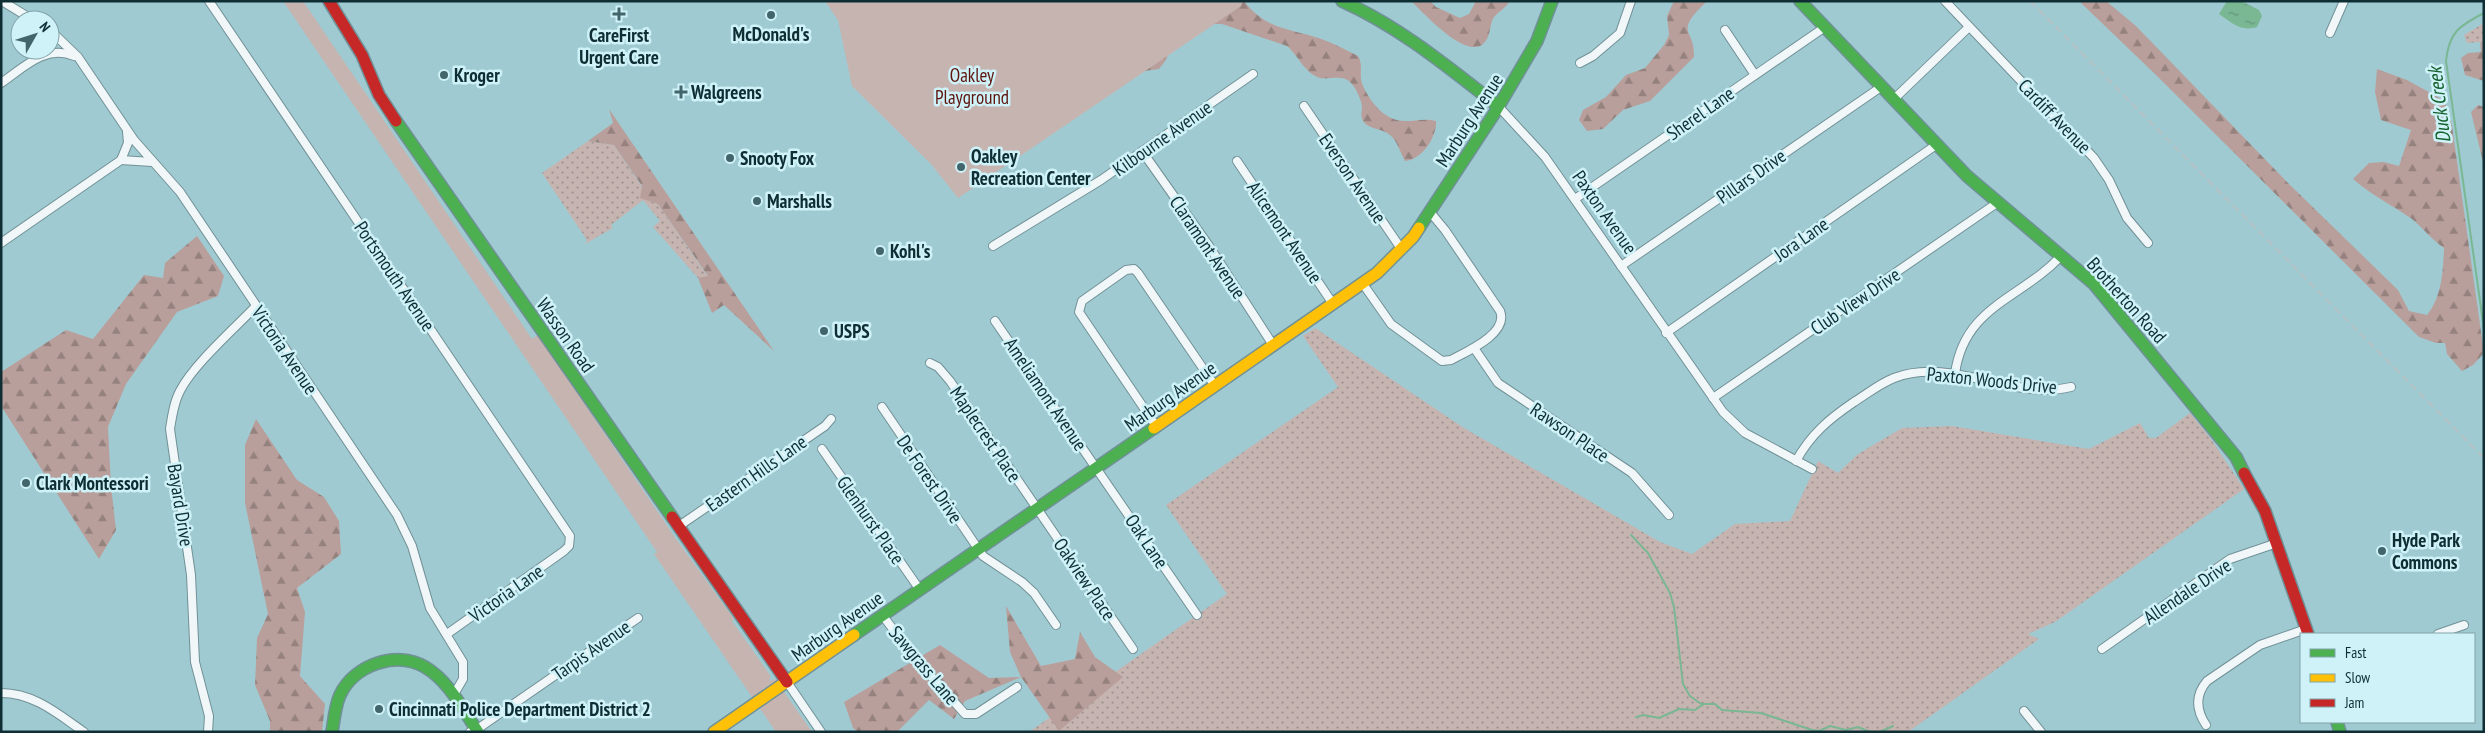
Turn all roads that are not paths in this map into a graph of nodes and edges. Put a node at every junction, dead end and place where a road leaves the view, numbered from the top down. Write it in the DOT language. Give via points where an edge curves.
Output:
graph roads {
  1 [pos="2,1"];
  2 [pos="209,1"];
  3 [pos="329,1"];
  4 [pos="1342,1"];
  5 [pos="1552,1"];
  6 [pos="1631,1"];
  7 [pos="1800,1"];
  8 [pos="1945,1"];
  9 [pos="2344,1"];
  10 [pos="17,10"];
  11 [pos="1824,27"];
  12 [pos="1969,27"];
  13 [pos="1725,30"];
  14 [pos="2330,33"];
  15 [pos="60,40"];
  16 [pos="60,52"];
  17 [pos="78,57"];
  18 [pos="36,60"];
  19 [pos="1580,63"];
  20 [pos="1253,74"];
  21 [pos="1756,74"];
  22 [pos="1,83"];
  23 [pos="1881,86"];
  24 [pos="1894,99"];
  25 [pos="1304,106"];
  26 [pos="1498,106"];
  27 [pos="126,130"];
  28 [pos="1936,145"];
  29 [pos="1142,151"];
  30 [pos="121,160"];
  31 [pos="152,162"];
  32 [pos="1238,162"];
  33 [pos="1574,199"];
  34 [pos="1997,203"];
  35 [pos="1430,212"];
  36 [pos="1,243"];
  37 [pos="2148,243"];
  38 [pos="993,246"];
  39 [pos="1402,250"];
  40 [pos="2062,256"];
  41 [pos="1621,266"];
  42 [pos="1363,284"];
  43 [pos="1333,304"];
  44 [pos="256,306"];
  45 [pos="995,321"];
  46 [pos="1666,332"];
  47 [pos="1273,345"];
  48 [pos="1474,348"];
  49 [pos="930,363"];
  50 [pos="1955,374"];
  51 [pos="1214,386"];
  52 [pos="2071,387"];
  53 [pos="1713,398"];
  54 [pos="882,408"];
  55 [pos="831,419"];
  56 [pos="1156,426"];
  57 [pos="822,449"];
  58 [pos="1796,461"];
  59 [pos="1097,468"];
  60 [pos="1812,469"];
  61 [pos="1038,510"];
  62 [pos="1669,515"];
  63 [pos="679,526"];
  64 [pos="2277,543"];
  65 [pos="979,550"];
  66 [pos="564,551"];
  67 [pos="920,590"];
  68 [pos="1197,615"];
  69 [pos="883,616"];
  70 [pos="638,618"];
  71 [pos="1056,625"];
  72 [pos="2464,625"];
  73 [pos="2307,632"];
  74 [pos="2441,633"];
  75 [pos="447,634"];
  76 [pos="2300,634"];
  77 [pos="1133,649"];
  78 [pos="2102,649"];
  79 [pos="782,686"];
  80 [pos="1017,687"];
  81 [pos="1,693"];
  82 [pos="453,696"];
  83 [pos="2024,711"];
  84 [pos="2206,725"];
  85 [pos="475,731"];
  86 [pos="84,732"];
  87 [pos="208,732"];
  88 [pos="332,732"];
  89 [pos="714,732"];
  90 [pos="821,732"];
  91 [pos="2041,732"];
  1 -- 10 [label="street"];
  2 -- 66 [label="street, Portsmouth Avenue" via="569,532 570,541"];
  3 -- 63 [label="street, Wasson Road" via="362,55 378,95"];
  4 -- 26 [label="street, Paxton Avenue" via="1407,36"];
  5 -- 26 [label="street, Marburg Avenue" via="1537,41"];
  6 -- 19 [label="street" via="1620,33"];
  7 -- 11 [label="street, Brotherton Road"];
  8 -- 12 [label="street, Cardiff Avenue"];
  9 -- 14 [label="street"];
  11 -- 21 [label="street, Sherel Lane"];
  11 -- 23 [label="street, Brotherton Road"];
  12 -- 24 [label="street"];
  12 -- 37 [label="street, Cardiff Avenue" via="2094,158 2109,180 2127,218"];
  13 -- 21 [label="street"];
  15 -- 17 [label="street, Victoria Avenue"];
  16 -- 17 [label="street"];
  17 -- 27 [label="street, Victoria Avenue"];
  18 -- 22 [label="street"];
  20 -- 29 [label="street, Kilbourne Avenue"];
  21 -- 33 [label="street, Sherel Lane"];
  23 -- 24 [label="street, Brotherton Road"];
  23 -- 41 [label="street, Pillars Drive"];
  24 -- 28 [label="street, Brotherton Road"];
  25 -- 39 [label="street, Everson Avenue"];
  26 -- 33 [label="street, Paxton Avenue" via="1540,150"];
  26 -- 35 [label="street, Marburg Avenue"];
  27 -- 30 [label="street" via="128,143"];
  27 -- 31 [label="street, Victoria Avenue"];
  28 -- 34 [label="street, Brotherton Road"];
  28 -- 46 [label="street, Jora Lane"];
  29 -- 38 [label="street, Kilbourne Avenue"];
  29 -- 47 [label="street, Claramont Avenue"];
  30 -- 31 [label="street"];
  30 -- 36 [label="street"];
  31 -- 44 [label="street, Victoria Avenue" via="180,192"];
  32 -- 43 [label="street, Alicemont Avenue"];
  33 -- 41 [label="street, Paxton Avenue"];
  34 -- 40 [label="street, Brotherton Road"];
  34 -- 53 [label="street, Club View Drive"];
  35 -- 39 [label="street, Marburg Avenue"];
  35 -- 48 [label="street" via="1446,230 1502,315 1499,328"];
  39 -- 42 [label="street, Marburg Avenue"];
  40 -- 50 [label="street" via="1980,318 1965,339"];
  40 -- 64 [label="street, Brotherton Road" via="2094,284 2236,457 2254,486"];
  41 -- 46 [label="street, Paxton Avenue"];
  42 -- 43 [label="street, Marburg Avenue"];
  42 -- 48 [label="street" via="1391,324 1439,360 1448,362"];
  43 -- 47 [label="street, Marburg Avenue"];
  44 -- 75 [label="street, Victoria Avenue" via="397,515 412,546 430,608"];
  44 -- 87 [label="street, Bayard Drive" via="180,391 170,429 191,575 194,655 209,716"];
  45 -- 59 [label="street, Ameliamont Avenue"];
  46 -- 53 [label="street, Paxton Avenue"];
  47 -- 51 [label="street, Marburg Avenue"];
  48 -- 62 [label="street, Rawson Place" via="1498,383 1632,473"];
  49 -- 61 [label="street, Maplecrest Place" via="945,374"];
  50 -- 52 [label="street, Paxton Woods Drive" via="2020,387 2058,390"];
  50 -- 58 [label="street, Paxton Woods Drive" via="1916,373 1884,383 1817,430"];
  51 -- 56 [label="street, Marburg Avenue"];
  51 -- 56 [label="street" via="1138,273 1134,269 1126,270 1082,302 1079,312"];
  53 -- 58 [label="street, Paxton Avenue" via="1745,433"];
  54 -- 65 [label="street, De Forest Drive"];
  55 -- 63 [label="street, Eastern Hills Lane"];
  56 -- 59 [label="street, Marburg Avenue"];
  57 -- 67 [label="street, Glenhurst Place"];
  58 -- 60 [label="street, Paxton Avenue"];
  59 -- 61 [label="street, Marburg Avenue"];
  59 -- 68 [label="street, Oak Lane"];
  61 -- 65 [label="street, Marburg Avenue"];
  61 -- 77 [label="street, Oakview Place"];
  63 -- 79 [label="street, Wasson Road"];
  64 -- 73 [label="street, Brotherton Road"];
  64 -- 78 [label="street, Allendale Drive" via="2230,559"];
  65 -- 67 [label="street, Marburg Avenue"];
  65 -- 71 [label="street, De Forest Drive" via="986,559 1034,593"];
  66 -- 75 [label="street, Victoria Lane"];
  67 -- 69 [label="street, Marburg Avenue"];
  69 -- 79 [label="street, Marburg Avenue"];
  69 -- 80 [label="street, Sawgrass Lane" via="965,714 976,714"];
  70 -- 85 [label="street, Tarpis Avenue"];
  72 -- 74 [label="street"];
  75 -- 82 [label="street, Victoria Avenue" via="458,651 464,671 461,686"];
  76 -- 84 [label="street" via="2260,645 2207,681 2198,702"];
  79 -- 89 [label="street, Marburg Avenue"];
  79 -- 90 [label="street"];
  81 -- 86 [label="street" via="39,701"];
  82 -- 85 [label="street"];
  82 -- 88 [label="street" via="438,678 418,663 398,660 372,664 356,675 341,692"];
  83 -- 91 [label="street"];
}
